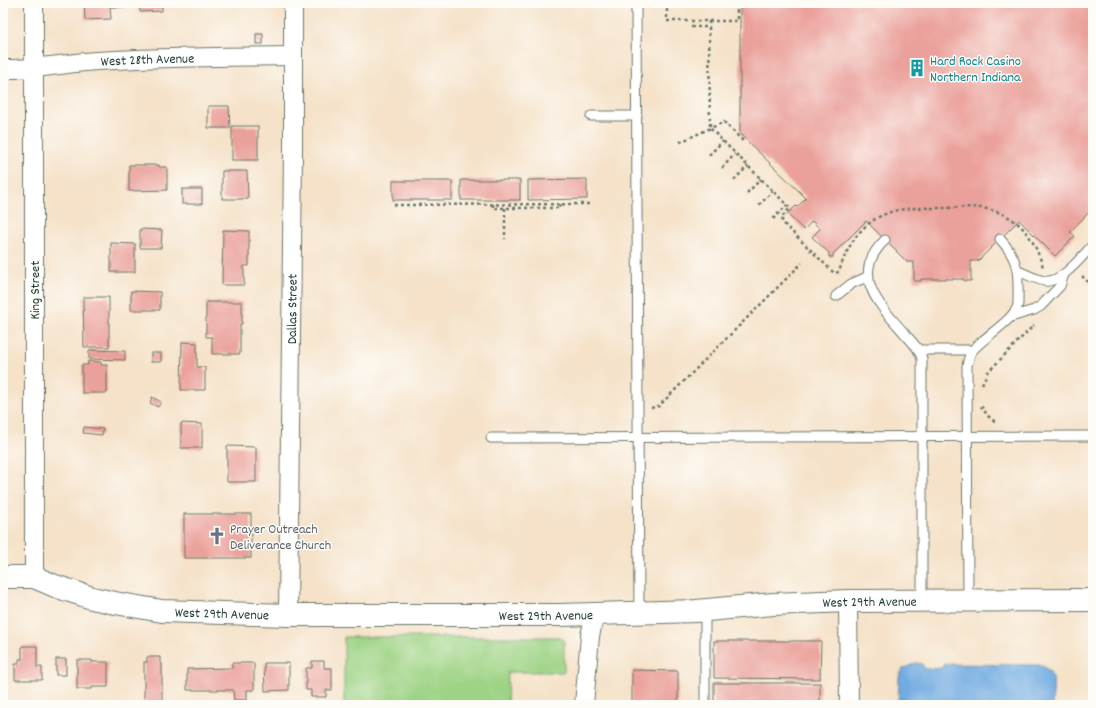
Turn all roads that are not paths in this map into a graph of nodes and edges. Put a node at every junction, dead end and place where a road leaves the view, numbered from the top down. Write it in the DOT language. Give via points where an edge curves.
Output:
graph roads {
  1 [pos="34,3"];
  2 [pos="293,3"];
  3 [pos="636,3"];
  4 [pos="293,56"];
  5 [pos="34,68"];
  6 [pos="3,70"];
  7 [pos="591,116"];
  8 [pos="637,116"];
  9 [pos="1000,239"];
  10 [pos="885,240"];
  11 [pos="1093,245"];
  12 [pos="1018,271"];
  13 [pos="1064,274"];
  14 [pos="869,276"];
  15 [pos="836,296"];
  16 [pos="1008,318"];
  17 [pos="919,350"];
  18 [pos="972,350"];
  19 [pos="1093,436"];
  20 [pos="922,437"];
  21 [pos="967,437"];
  22 [pos="491,438"];
  23 [pos="638,438"];
  24 [pos="3,577"];
  25 [pos="34,577"];
  26 [pos="922,600"];
  27 [pos="968,600"];
  28 [pos="1093,600"];
  29 [pos="848,601"];
  30 [pos="705,610"];
  31 [pos="639,613"];
  32 [pos="595,614"];
  33 [pos="288,615"];
  34 [pos="584,705"];
  35 [pos="705,705"];
  36 [pos="849,705"];
  1 -- 5 [label="street, King Street"];
  2 -- 4 [label="street, Dallas Street"];
  3 -- 8 [label="lane"];
  4 -- 5 [label="street, West 28th Avenue" via="144,58"];
  4 -- 33 [label="street, Dallas Street"];
  5 -- 6 [label="street, West 28th Avenue"];
  5 -- 25 [label="street, King Street"];
  7 -- 8 [label="lane"];
  8 -- 23 [label="lane"];
  9 -- 12 [label="lane" via="1012,253"];
  10 -- 14 [label="lane" via="874,254"];
  11 -- 13 [label="lane"];
  12 -- 13 [label="lane" via="1048,281"];
  12 -- 16 [label="lane" via="1018,307"];
  13 -- 16 [label="lane" via="1060,286 1041,306"];
  14 -- 15 [label="lane" via="851,284"];
  14 -- 17 [label="lane" via="874,296"];
  16 -- 18 [label="lane"];
  17 -- 18 [label="lane"];
  17 -- 20 [label="lane" via="922,365"];
  18 -- 21 [label="lane" via="967,366"];
  19 -- 21 [label="lane"];
  20 -- 21 [label="lane"];
  20 -- 23 [label="lane"];
  20 -- 26 [label="lane"];
  21 -- 27 [label="lane"];
  22 -- 23 [label="lane"];
  23 -- 31 [label="lane"];
  24 -- 25 [label="street, West 29th Avenue"];
  25 -- 33 [label="street, West 29th Avenue" via="73,592 142,608 180,612"];
  26 -- 27 [label="street, West 29th Avenue"];
  26 -- 29 [label="street, West 29th Avenue"];
  27 -- 28 [label="street, West 29th Avenue"];
  29 -- 30 [label="street, West 29th Avenue"];
  29 -- 36 [label="street"];
  30 -- 31 [label="street, West 29th Avenue"];
  30 -- 35 [label="lane"];
  31 -- 32 [label="street, West 29th Avenue"];
  32 -- 33 [label="street, West 29th Avenue"];
  32 -- 34 [label="street" via="590,636"];
}
